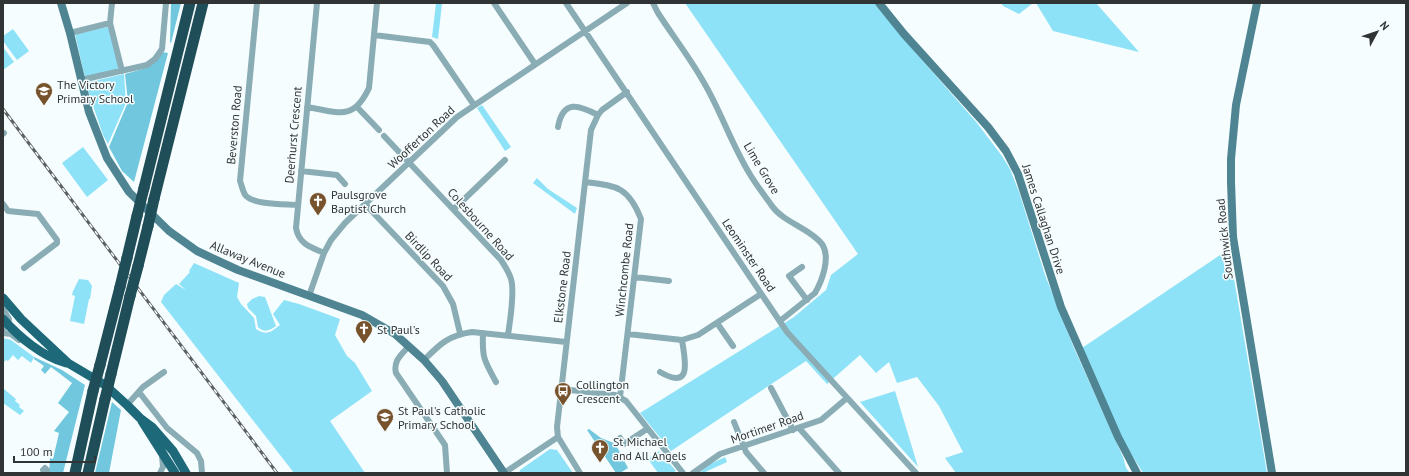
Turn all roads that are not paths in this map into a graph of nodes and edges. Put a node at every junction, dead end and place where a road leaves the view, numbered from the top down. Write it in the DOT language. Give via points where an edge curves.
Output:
graph roads {
  1 [pos="61,3"];
  2 [pos="112,3"];
  3 [pos="166,3"];
  4 [pos="190,3"];
  5 [pos="203,3"];
  6 [pos="257,3"];
  7 [pos="317,3"];
  8 [pos="377,3"];
  9 [pos="494,3"];
  10 [pos="566,3"];
  11 [pos="627,3"];
  12 [pos="653,3"];
  13 [pos="880,3"];
  14 [pos="1257,3"];
  15 [pos="110,23"];
  16 [pos="586,30"];
  17 [pos="70,32"];
  18 [pos="374,35"];
  19 [pos="535,64"];
  20 [pos="122,70"];
  21 [pos="81,80"];
  22 [pos="627,92"];
  23 [pos="474,104"];
  24 [pos="307,107"];
  25 [pos="357,107"];
  26 [pos="598,115"];
  27 [pos="558,127"];
  28 [pos="379,130"];
  29 [pos="384,136"];
  30 [pos="505,160"];
  31 [pos="410,162"];
  32 [pos="301,171"];
  33 [pos="585,182"];
  34 [pos="346,184"];
  35 [pos="3,204"];
  36 [pos="365,204"];
  37 [pos="297,205"];
  38 [pos="454,209"];
  39 [pos="324,254"];
  40 [pos="802,267"];
  41 [pos="24,268"];
  42 [pos="635,277"];
  43 [pos="669,281"];
  44 [pos="761,294"];
  45 [pos="309,296"];
  46 [pos="3,298"];
  47 [pos="807,300"];
  48 [pos="3,309"];
  49 [pos="21,319"];
  50 [pos="5,321"];
  51 [pos="780,322"];
  52 [pos="717,323"];
  53 [pos="483,332"];
  54 [pos="3,333"];
  55 [pos="460,333"];
  56 [pos="628,334"];
  57 [pos="508,335"];
  58 [pos="682,340"];
  59 [pos="566,342"];
  60 [pos="409,346"];
  61 [pos="733,346"];
  62 [pos="39,349"];
  63 [pos="424,360"];
  64 [pos="68,363"];
  65 [pos="164,372"];
  66 [pos="660,372"];
  67 [pos="496,382"];
  68 [pos="770,388"];
  69 [pos="561,389"];
  70 [pos="139,392"];
  71 [pos="620,397"];
  72 [pos="847,398"];
  73 [pos="127,405"];
  74 [pos="140,418"];
  75 [pos="734,422"];
  76 [pos="647,429"];
  77 [pos="796,429"];
  78 [pos="558,437"];
  79 [pos="620,438"];
  80 [pos="744,447"];
  81 [pos="162,451"];
  82 [pos="178,472"];
  83 [pos="75,473"];
  84 [pos="88,473"];
  85 [pos="160,473"];
  86 [pos="202,473"];
  87 [pos="447,473"];
  88 [pos="504,473"];
  89 [pos="580,473"];
  90 [pos="683,473"];
  91 [pos="692,473"];
  92 [pos="764,473"];
  93 [pos="839,473"];
  94 [pos="916,473"];
  95 [pos="1137,473"];
  96 [pos="1272,473"];
  1 -- 17 [label="street, Allaway Avenue"];
  2 -- 15 [label="street"];
  3 -- 20 [label="street" via="162,49 147,65"];
  4 -- 83 [label="highway, bridge" via="93,391"];
  5 -- 84 [label="highway, bridge"];
  6 -- 37 [label="street, Beverston Road" via="240,181 247,197 255,201"];
  7 -- 24 [label="street, Deerhurst Crescent"];
  8 -- 18 [label="street"];
  9 -- 19 [label="street"];
  10 -- 16 [label="street"];
  11 -- 16 [label="street, Woofferton Road"];
  12 -- 47 [label="street, Lime Grove" via="704,82 746,166 774,209 822,244 826,258 819,287"];
  13 -- 95 [label="street, James Callaghan Drive" via="904,34 988,127 1012,160 1061,307 1118,437"];
  14 -- 96 [label="street, Southwick Road" via="1236,105 1231,182 1233,237"];
  15 -- 17 [label="street"];
  15 -- 20 [label="street"];
  16 -- 19 [label="street, Woofferton Road"];
  16 -- 22 [label="street, Leominster Road"];
  17 -- 21 [label="street, Allaway Avenue"];
  18 -- 23 [label="street" via="430,42"];
  18 -- 25 [label="street" via="369,88"];
  19 -- 23 [label="street, Woofferton Road"];
  20 -- 21 [label="street"];
  21 -- 45 [label="street, Allaway Avenue" via="89,112 107,158 129,192 146,210 197,251 238,270"];
  22 -- 26 [label="street, Elkstone Road" via="606,106"];
  22 -- 44 [label="street, Leominster Road"];
  23 -- 31 [label="street, Woofferton Road"];
  24 -- 25 [label="street" via="346,113"];
  24 -- 32 [label="street, Deerhurst Crescent"];
  25 -- 28 [label="street"];
  26 -- 27 [label="street" via="580,106 570,108 560,117"];
  26 -- 33 [label="street, Elkstone Road" via="591,130"];
  29 -- 31 [label="street, Colesbourne Road"];
  30 -- 38 [label="street"];
  31 -- 36 [label="street, Woofferton Road"];
  31 -- 38 [label="street, Colesbourne Road"];
  32 -- 34 [label="street" via="337,175"];
  32 -- 37 [label="street, Deerhurst Crescent"];
  33 -- 42 [label="street, Winchcombe Road" via="615,186 626,193 636,205 641,218"];
  33 -- 59 [label="street, Elkstone Road"];
  35 -- 41 [label="street" via="8,211 38,214 58,240"];
  36 -- 39 [label="street, Woofferton Road" via="331,240"];
  36 -- 55 [label="street, Birdlip Road" via="443,286 453,304"];
  37 -- 39 [label="street, Deerhurst Crescent" via="297,234 306,245"];
  38 -- 57 [label="street, Colesbourne Road" via="501,260 512,280"];
  39 -- 45 [label="street, Woofferton Road"];
  40 -- 47 [label="street" via="789,276"];
  42 -- 43 [label="street"];
  42 -- 56 [label="street, Winchcombe Road"];
  44 -- 51 [label="street, Leominster Road"];
  44 -- 52 [label="street"];
  45 -- 60 [label="street, Allaway Avenue" via="362,315 395,334"];
  46 -- 49 [label="main road"];
  47 -- 51 [label="street, Lime Grove"];
  48 -- 50 [label="street"];
  49 -- 50 [label="street" via="16,317"];
  49 -- 64 [label="main road"];
  50 -- 62 [label="main road" via="20,336"];
  51 -- 72 [label="street, Leominster Road"];
  52 -- 58 [label="street" via="698,335"];
  52 -- 61 [label="street"];
  53 -- 55 [label="street"];
  53 -- 57 [label="street"];
  53 -- 67 [label="street" via="482,354"];
  54 -- 62 [label="street"];
  55 -- 63 [label="street" via="442,343"];
  56 -- 58 [label="street"];
  56 -- 71 [label="street, Winchcombe Road"];
  57 -- 59 [label="street"];
  58 -- 66 [label="street" via="686,370 684,375 672,378"];
  59 -- 69 [label="street, Elkstone Road"];
  60 -- 63 [label="street, Allaway Avenue"];
  60 -- 87 [label="street" via="395,362 394,367 445,445"];
  62 -- 64 [label="main road" via="56,360"];
  63 -- 88 [label="street, Allaway Avenue" via="442,381"];
  64 -- 73 [label="main road" via="104,385"];
  65 -- 70 [label="street"];
  68 -- 77 [label="street"];
  69 -- 71 [label="street"];
  69 -- 78 [label="street, Elkstone Road"];
  70 -- 73 [label="street"];
  70 -- 86 [label="street" via="167,428 197,453"];
  71 -- 76 [label="street" via="626,401"];
  72 -- 77 [label="street, Mortimer Road" via="821,420"];
  72 -- 94 [label="street, Leominster Road"];
  73 -- 74 [label="main road"];
  74 -- 81 [label="main road"];
  74 -- 82 [label="main road" via="156,430 176,463"];
  75 -- 80 [label="street"];
  76 -- 79 [label="street" via="624,444"];
  76 -- 90 [label="street"];
  77 -- 80 [label="street, Mortimer Road"];
  77 -- 93 [label="street"];
  78 -- 88 [label="street"];
  78 -- 89 [label="street"];
  80 -- 91 [label="street, Mortimer Road" via="720,454"];
  80 -- 92 [label="street"];
  81 -- 82 [label="main road"];
  81 -- 85 [label="street"];
}
